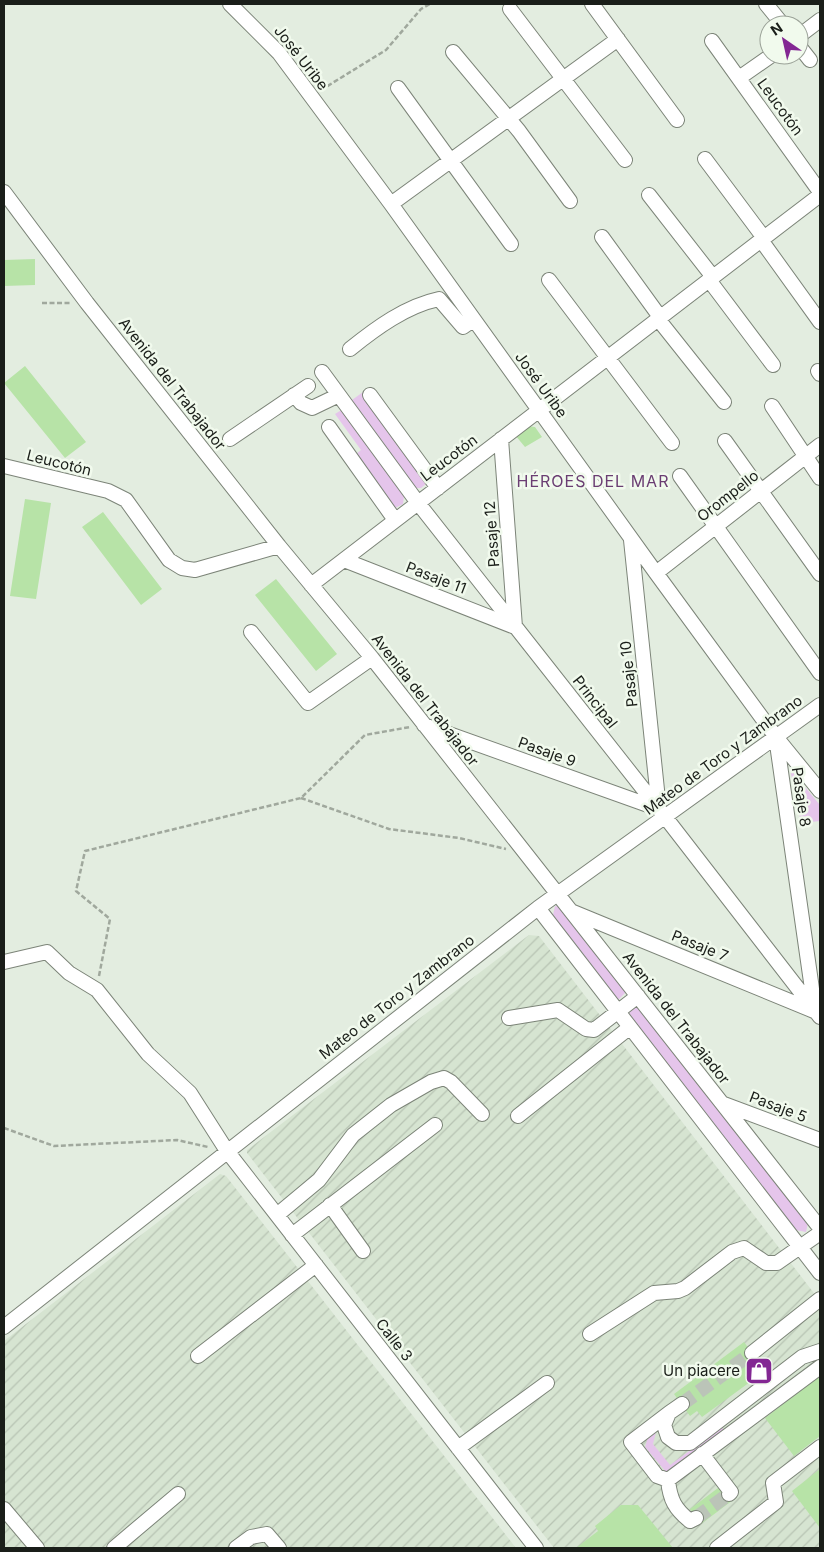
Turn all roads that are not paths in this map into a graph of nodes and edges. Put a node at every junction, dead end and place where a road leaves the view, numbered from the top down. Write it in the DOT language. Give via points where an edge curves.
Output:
graph roads {
  1 [pos="230,4"];
  2 [pos="592,4"];
  3 [pos="766,4"];
  4 [pos="510,9"];
  5 [pos="775,15"];
  6 [pos="618,39"];
  7 [pos="712,41"];
  8 [pos="453,52"];
  9 [pos="759,64"];
  10 [pos="563,78"];
  11 [pos="739,78"];
  12 [pos="398,88"];
  13 [pos="507,118"];
  14 [pos="677,120"];
  15 [pos="450,159"];
  16 [pos="705,159"];
  17 [pos="625,160"];
  18 [pos="4,192"];
  19 [pos="820,193"];
  20 [pos="649,195"];
  21 [pos="570,201"];
  22 [pos="391,204"];
  23 [pos="602,237"];
  24 [pos="762,239"];
  25 [pos="511,244"];
  26 [pos="711,278"];
  27 [pos="549,280"];
  28 [pos="659,318"];
  29 [pos="473,320"];
  30 [pos="820,322"];
  31 [pos="350,349"];
  32 [pos="607,358"];
  33 [pos="773,365"];
  34 [pos="322,372"];
  35 [pos="308,386"];
  36 [pos="370,395"];
  37 [pos="294,396"];
  38 [pos="342,400"];
  39 [pos="724,402"];
  40 [pos="772,406"];
  41 [pos="539,410"];
  42 [pos="329,428"];
  43 [pos="230,439"];
  44 [pos="501,439"];
  45 [pos="725,440"];
  46 [pos="672,443"];
  47 [pos="820,445"];
  48 [pos="806,457"];
  49 [pos="4,466"];
  50 [pos="680,476"];
  51 [pos="820,478"];
  52 [pos="438,488"];
  53 [pos="759,491"];
  54 [pos="418,503"];
  55 [pos="395,520"];
  56 [pos="715,526"];
  57 [pos="631,536"];
  58 [pos="279,546"];
  59 [pos="344,560"];
  60 [pos="656,573"];
  61 [pos="820,574"];
  62 [pos="311,584"];
  63 [pos="515,627"];
  64 [pos="250,632"];
  65 [pos="372,658"];
  66 [pos="820,672"];
  67 [pos="820,706"];
  68 [pos="424,725"];
  69 [pos="776,737"];
  70 [pos="820,791"];
  71 [pos="663,813"];
  72 [pos="559,895"];
  73 [pos="538,908"];
  74 [pos="572,911"];
  75 [pos="4,962"];
  76 [pos="638,996"];
  77 [pos="616,1011"];
  78 [pos="818,1014"];
  79 [pos="509,1018"];
  80 [pos="629,1028"];
  81 [pos="724,1104"];
  82 [pos="482,1114"];
  83 [pos="518,1116"];
  84 [pos="435,1125"];
  85 [pos="820,1140"];
  86 [pos="227,1151"];
  87 [pos="330,1205"];
  88 [pos="277,1216"];
  89 [pos="820,1228"];
  90 [pos="820,1232"];
  91 [pos="292,1235"];
  92 [pos="800,1246"];
  93 [pos="363,1251"];
  94 [pos="316,1265"];
  95 [pos="820,1273"];
  96 [pos="820,1299"];
  97 [pos="4,1328"];
  98 [pos="590,1334"];
  99 [pos="820,1351"];
  100 [pos="752,1353"];
  101 [pos="198,1356"];
  102 [pos="820,1367"];
  103 [pos="547,1383"];
  104 [pos="682,1404"];
  105 [pos="669,1413"];
  106 [pos="820,1447"];
  107 [pos="458,1448"];
  108 [pos="702,1454"];
  109 [pos="668,1480"];
  110 [pos="178,1494"];
  111 [pos="729,1494"];
  112 [pos="4,1509"];
  113 [pos="696,1518"];
  114 [pos="37,1548"];
  115 [pos="114,1548"];
  116 [pos="236,1548"];
  117 [pos="279,1548"];
  118 [pos="536,1548"];
  119 [pos="717,1548"];
  1 -- 22 [label="street, José Uribe" via="279,53"];
  2 -- 6 [label="street"];
  3 -- 5 [label="street"];
  4 -- 10 [label="street"];
  6 -- 10 [label="street"];
  6 -- 14 [label="street"];
  7 -- 11 [label="street, Leucotón"];
  8 -- 13 [label="street"];
  9 -- 11 [label="street"];
  10 -- 13 [label="street"];
  10 -- 17 [label="street"];
  11 -- 19 [label="street, Leucotón"];
  12 -- 15 [label="street"];
  13 -- 15 [label="street"];
  13 -- 21 [label="street"];
  15 -- 22 [label="street"];
  15 -- 25 [label="street"];
  16 -- 24 [label="street"];
  18 -- 58 [label="street, Avenida del Trabajador" via="87,303"];
  19 -- 24 [label="street, Leucotón"];
  20 -- 26 [label="street"];
  22 -- 29 [label="street, José Uribe"];
  23 -- 28 [label="street"];
  24 -- 26 [label="street, Leucotón"];
  24 -- 30 [label="street"];
  26 -- 28 [label="street, Leucotón"];
  26 -- 33 [label="street"];
  27 -- 32 [label="street"];
  28 -- 32 [label="street, Leucotón"];
  28 -- 39 [label="street"];
  29 -- 31 [label="street" via="463,327 439,299 429,301 375,329"];
  29 -- 41 [label="street, José Uribe"];
  32 -- 41 [label="street, Leucotón"];
  32 -- 46 [label="street"];
  34 -- 38 [label="street, Principal"];
  35 -- 37 [label="street"];
  36 -- 52 [label="street"];
  37 -- 38 [label="street" via="312,408"];
  37 -- 43 [label="street"];
  38 -- 54 [label="street, Principal"];
  40 -- 48 [label="street"];
  41 -- 44 [label="street, Leucotón"];
  41 -- 57 [label="street, José Uribe"];
  42 -- 55 [label="street"];
  44 -- 52 [label="street, Leucotón"];
  44 -- 63 [label="street, Pasaje 12"];
  45 -- 53 [label="street"];
  47 -- 48 [label="street, Orompello"];
  48 -- 51 [label="street"];
  48 -- 53 [label="street, Orompello"];
  49 -- 58 [label="street, Leucotón" via="108,492 126,500 169,560 182,568 195,570"];
  50 -- 56 [label="street"];
  52 -- 54 [label="street, Leucotón"];
  53 -- 56 [label="street, Orompello"];
  53 -- 61 [label="street"];
  54 -- 55 [label="street, Leucotón"];
  54 -- 63 [label="street, Principal"];
  55 -- 59 [label="street, Leucotón"];
  56 -- 60 [label="street, Orompello"];
  56 -- 66 [label="street"];
  57 -- 60 [label="street, José Uribe"];
  57 -- 71 [label="street, Pasaje 10"];
  58 -- 62 [label="street, Avenida del Trabajador"];
  59 -- 62 [label="street, Leucotón"];
  59 -- 63 [label="street, Pasaje 11"];
  60 -- 69 [label="street, José Uribe"];
  62 -- 65 [label="street, Avenida del Trabajador"];
  63 -- 71 [label="street, Principal"];
  64 -- 65 [label="street" via="308,703"];
  65 -- 68 [label="street, Avenida del Trabajador"];
  67 -- 69 [label="street, Mateo de Toro y Zambrano"];
  68 -- 71 [label="street, Pasaje 9"];
  68 -- 72 [label="street, Avenida del Trabajador"];
  69 -- 70 [label="street, José Uribe"];
  69 -- 71 [label="street, Mateo de Toro y Zambrano"];
  69 -- 78 [label="street, Pasaje 8"];
  71 -- 72 [label="street, Mateo de Toro y Zambrano"];
  71 -- 78 [label="street, Principal"];
  72 -- 73 [label="street, Mateo de Toro y Zambrano"];
  72 -- 74 [label="street, Avenida del Trabajador"];
  73 -- 77 [label="street"];
  73 -- 86 [label="street, Mateo de Toro y Zambrano"];
  74 -- 76 [label="street, Avenida del Trabajador"];
  74 -- 78 [label="street, Pasaje 7"];
  75 -- 86 [label="street, Calle 3" via="47,952 69,973 97,990 148,1054 190,1093"];
  76 -- 77 [label="street"];
  76 -- 81 [label="street, Avenida del Trabajador"];
  77 -- 79 [label="street" via="594,1030 558,1010"];
  77 -- 80 [label="street"];
  80 -- 83 [label="street"];
  80 -- 92 [label="street"];
  81 -- 85 [label="street, Pasaje 5"];
  81 -- 89 [label="street, Avenida del Trabajador"];
  82 -- 88 [label="street" via="451,1082 444,1078 431,1082 391,1105 353,1135 319,1180"];
  84 -- 87 [label="street"];
  86 -- 88 [label="street, Calle 3"];
  86 -- 97 [label="street, Mateo de Toro y Zambrano"];
  87 -- 91 [label="street"];
  87 -- 93 [label="street"];
  88 -- 91 [label="street, Calle 3"];
  90 -- 92 [label="street"];
  91 -- 94 [label="street, Calle 3"];
  92 -- 95 [label="street"];
  92 -- 98 [label="street" via="777,1263 766,1263 744,1248 732,1252 685,1288 654,1293"];
  94 -- 101 [label="street"];
  94 -- 107 [label="street, Calle 3"];
  96 -- 100 [label="street"];
  99 -- 105 [label="street" via="802,1357 690,1443 680,1444 668,1437 664,1425"];
  102 -- 108 [label="street"];
  103 -- 107 [label="street"];
  104 -- 105 [label="street"];
  105 -- 109 [label="street" via="631,1442 657,1476"];
  106 -- 119 [label="street" via="773,1483 776,1502"];
  107 -- 118 [label="street, Calle 3"];
  108 -- 109 [label="street"];
  108 -- 111 [label="street" via="731,1492"];
  109 -- 113 [label="street" via="670,1499 678,1512 690,1521"];
  110 -- 115 [label="street"];
  112 -- 114 [label="street"];
  116 -- 117 [label="street" via="251,1537 267,1534"];
}
